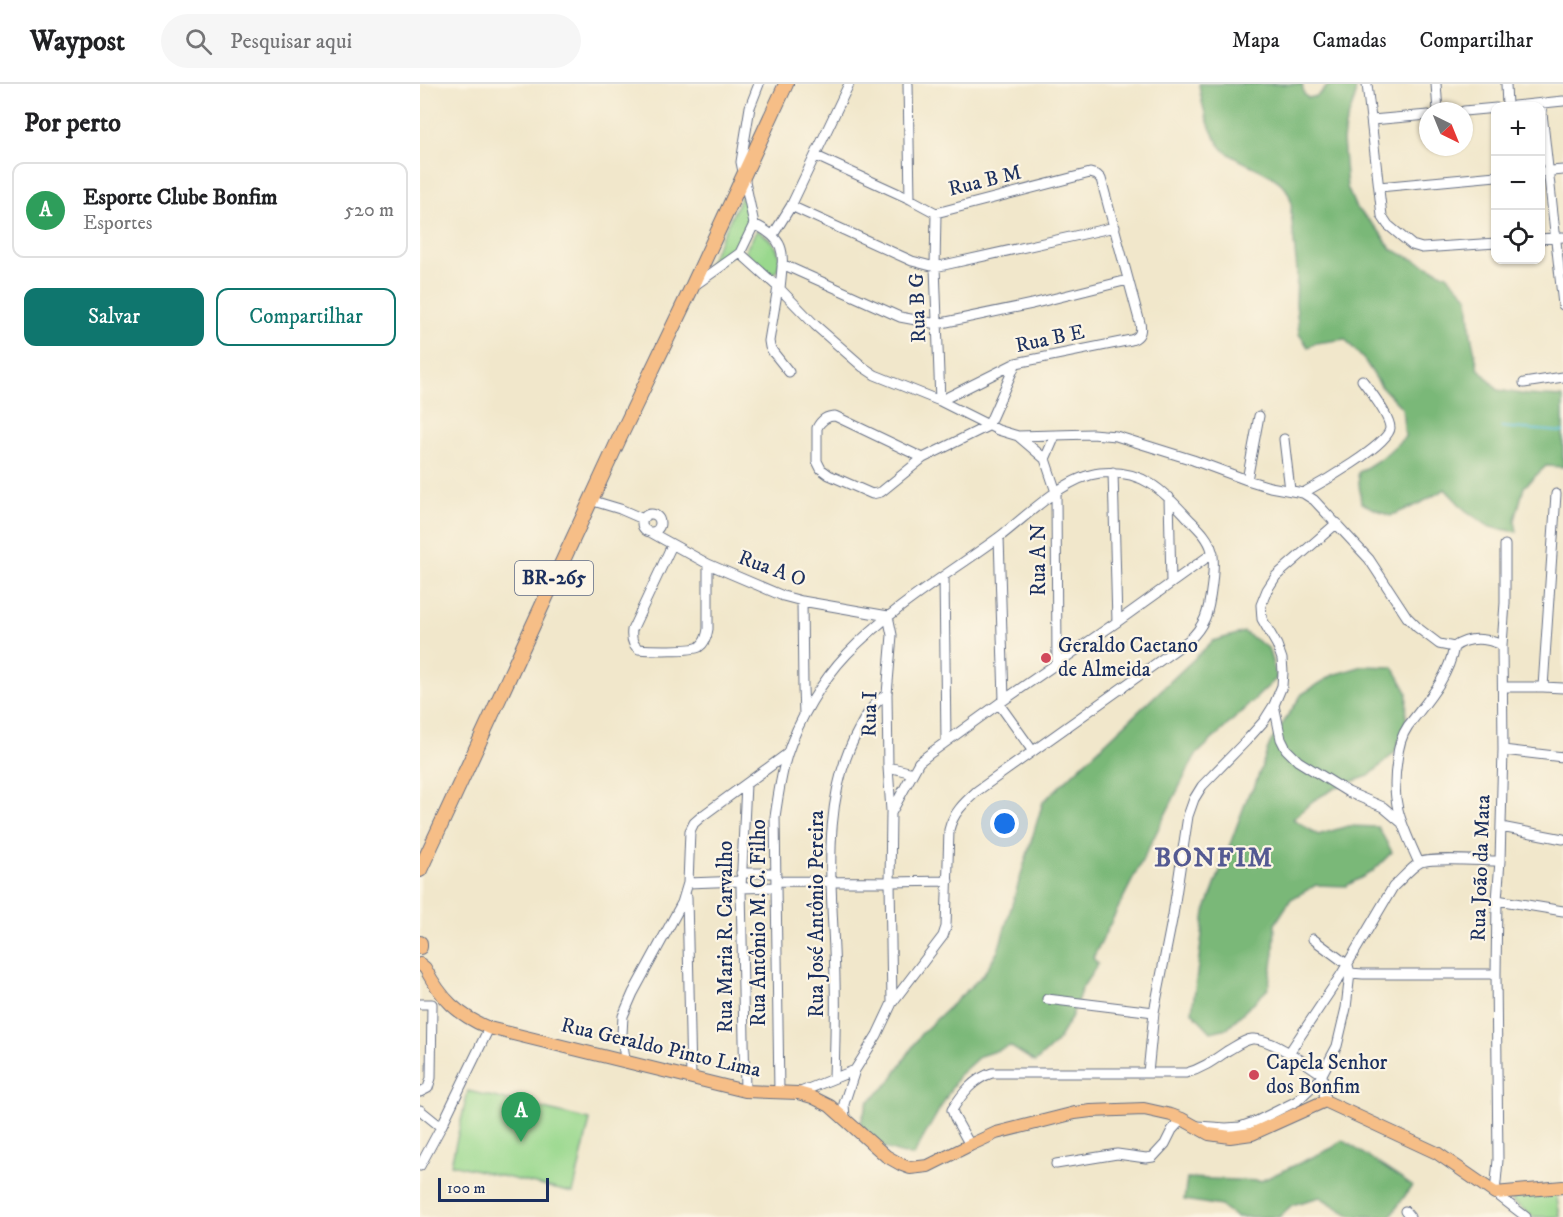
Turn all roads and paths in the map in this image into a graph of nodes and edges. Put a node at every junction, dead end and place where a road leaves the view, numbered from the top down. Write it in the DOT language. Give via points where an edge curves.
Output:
graph roads {
  1 [pos="759,84"];
  2 [pos="786,84"];
  3 [pos="849,84"];
  4 [pos="908,84"];
  5 [pos="1367,84"];
  6 [pos="1436,84"];
  7 [pos="1506,84"];
  8 [pos="1563,101"];
  9 [pos="1437,102"];
  10 [pos="1508,102"];
  11 [pos="1545,103"];
  12 [pos="1491,108"];
  13 [pos="1473,110"];
  14 [pos="1419,116"];
  15 [pos="1372,120"];
  16 [pos="816,156"];
  17 [pos="1563,170"];
  18 [pos="1545,172"];
  19 [pos="744,176"];
  20 [pos="1491,176"];
  21 [pos="1379,187"];
  22 [pos="910,199"];
  23 [pos="791,206"];
  24 [pos="936,213"];
  25 [pos="754,224"];
  26 [pos="1114,227"];
  27 [pos="773,235"];
  28 [pos="1559,238"];
  29 [pos="1491,243"];
  30 [pos="740,253"];
  31 [pos="782,264"];
  32 [pos="935,267"];
  33 [pos="1128,280"];
  34 [pos="692,287"];
  35 [pos="779,288"];
  36 [pos="1563,305"];
  37 [pos="937,324"];
  38 [pos="1016,363"];
  39 [pos="789,372"];
  40 [pos="1563,377"];
  41 [pos="1362,380"];
  42 [pos="1524,383"];
  43 [pos="940,401"];
  44 [pos="1259,416"];
  45 [pos="988,426"];
  46 [pos="1018,436"];
  47 [pos="1055,436"];
  48 [pos="1284,439"];
  49 [pos="923,458"];
  50 [pos="1045,459"];
  51 [pos="1113,472"];
  52 [pos="1247,480"];
  53 [pos="1290,490"];
  54 [pos="1056,492"];
  55 [pos="1303,493"];
  56 [pos="1556,494"];
  57 [pos="1169,497"];
  58 [pos="590,500"];
  59 [pos="643,519"];
  60 [pos="1337,523"];
  61 [pos="660,526"];
  62 [pos="650,532"];
  63 [pos="999,537"];
  64 [pos="1558,537"];
  65 [pos="669,543"];
  66 [pos="1506,545"];
  67 [pos="1213,553"];
  68 [pos="708,564"];
  69 [pos="944,576"];
  70 [pos="1171,582"];
  71 [pos="802,601"];
  72 [pos="888,616"];
  73 [pos="1117,622"];
  74 [pos="1502,645"];
  75 [pos="1454,647"];
  76 [pos="1057,663"];
  77 [pos="1503,687"];
  78 [pos="1543,687"];
  79 [pos="803,688"];
  80 [pos="1563,688"];
  81 [pos="818,691"];
  82 [pos="887,694"];
  83 [pos="1002,702"];
  84 [pos="1274,705"];
  85 [pos="804,714"];
  86 [pos="946,741"];
  87 [pos="1032,750"];
  88 [pos="1503,750"];
  89 [pos="787,754"];
  90 [pos="1563,757"];
  91 [pos="888,767"];
  92 [pos="913,772"];
  93 [pos="746,784"];
  94 [pos="1395,798"];
  95 [pos="1383,807"];
  96 [pos="891,813"];
  97 [pos="1402,823"];
  98 [pos="1501,827"];
  99 [pos="1563,839"];
  100 [pos="1500,861"];
  101 [pos="1419,863"];
  102 [pos="420,870"];
  103 [pos="776,880"];
  104 [pos="741,881"];
  105 [pos="832,881"];
  106 [pos="948,881"];
  107 [pos="890,882"];
  108 [pos="688,886"];
  109 [pos="1497,900"];
  110 [pos="1563,911"];
  111 [pos="1313,939"];
  112 [pos="420,946"];
  113 [pos="422,966"];
  114 [pos="1349,969"];
  115 [pos="1496,974"];
  116 [pos="1047,999"];
  117 [pos="891,1003"];
  118 [pos="420,1004"];
  119 [pos="1155,1012"];
  120 [pos="489,1028"];
  121 [pos="1289,1053"];
  122 [pos="625,1061"];
  123 [pos="855,1070"];
  124 [pos="1148,1073"];
  125 [pos="1322,1074"];
  126 [pos="834,1077"];
  127 [pos="691,1078"];
  128 [pos="745,1091"];
  129 [pos="420,1092"];
  130 [pos="779,1092"];
  131 [pos="798,1093"];
  132 [pos="1325,1101"];
  133 [pos="420,1112"];
  134 [pos="845,1118"];
  135 [pos="1182,1119"];
  136 [pos="1196,1126"];
  137 [pos="441,1127"];
  138 [pos="970,1145"];
  139 [pos="1056,1164"];
  140 [pos="420,1166"];
  141 [pos="1563,1186"];
  142 [pos="1495,1193"];
  143 [pos="1526,1217"];
  1 -- 19 [label="street" via="750,107 741,162"];
  2 -- 19 [label="highway, BR-265"];
  3 -- 16 [label="street"];
  4 -- 22 [label="street"];
  5 -- 15 [label="street"];
  6 -- 9 [label="street"];
  7 -- 10 [label="street"];
  8 -- 11 [label="street"];
  12 -- 13 [label="street"];
  14 -- 15 [label="street"];
  15 -- 21 [label="street"];
  16 -- 22 [label="street, Rua B M"];
  16 -- 23 [label="street"];
  17 -- 18 [label="street"];
  18 -- 28 [label="street"];
  19 -- 25 [label="street"];
  19 -- 34 [label="highway, BR-265"];
  20 -- 21 [label="street"];
  21 -- 29 [label="street" via="1382,216 1412,245 1430,248"];
  22 -- 24 [label="street, Rua B M"];
  23 -- 27 [label="street"];
  23 -- 32 [label="street" via="912,261"];
  24 -- 26 [label="street, Rua B M" via="1090,173 1101,179"];
  24 -- 32 [label="street, Rua B G"];
  25 -- 27 [label="street"];
  25 -- 30 [label="street"];
  26 -- 32 [label="street"];
  26 -- 33 [label="street"];
  27 -- 31 [label="street" via="779,243"];
  28 -- 36 [label="street"];
  30 -- 34 [label="street"];
  30 -- 35 [label="street"];
  31 -- 35 [label="street"];
  31 -- 37 [label="street" via="900,316"];
  32 -- 37 [label="street, Rua B G"];
  33 -- 37 [label="street"];
  33 -- 38 [label="street, Rua B E" via="1140,323 1139,335 1131,340"];
  34 -- 58 [label="highway, BR-265"];
  35 -- 39 [label="street" via="769,341"];
  35 -- 43 [label="street" via="863,367"];
  37 -- 43 [label="street, Rua B G"];
  38 -- 43 [label="street, Rua B E"];
  38 -- 45 [label="street"];
  40 -- 42 [label="street"];
  41 -- 55 [label="street" via="1389,423 1389,433 1350,465"];
  43 -- 45 [label="street"];
  44 -- 52 [label="street"];
  45 -- 46 [label="street"];
  45 -- 49 [label="street"];
  46 -- 47 [label="street"];
  46 -- 50 [label="street"];
  47 -- 50 [label="street"];
  47 -- 52 [label="street" via="1116,436"];
  48 -- 53 [label="street"];
  49 -- 49 [label="street" via="881,492 872,494 821,469 817,461 817,428 830,416 841,418"];
  50 -- 54 [label="street, Rua A N"];
  51 -- 54 [label="street, Rua Antônio M. C. Filho" via="1087,475"];
  51 -- 57 [label="street" via="1149,482"];
  51 -- 73 [label="street"];
  52 -- 53 [label="street"];
  53 -- 55 [label="street"];
  54 -- 63 [label="street, Rua Antônio M. C. Filho"];
  54 -- 76 [label="street, Rua A N"];
  55 -- 60 [label="street"];
  56 -- 64 [label="street"];
  57 -- 67 [label="street" via="1202,533"];
  57 -- 70 [label="street"];
  58 -- 59 [label="street"];
  58 -- 102 [label="highway, BR-265"];
  59 -- 61 [label="street" via="655,514"];
  59 -- 62 [label="street" via="643,527"];
  60 -- 75 [label="street" via="1369,559 1407,617 1439,644"];
  60 -- 84 [label="street" via="1276,576 1261,605 1262,619 1282,659 1282,686"];
  61 -- 62 [label="street"];
  61 -- 65 [label="street" via="660,534"];
  62 -- 65 [label="street, Rua A O"];
  63 -- 69 [label="street, Rua Antônio M. C. Filho"];
  63 -- 83 [label="street"];
  64 -- 78 [label="street"];
  65 -- 68 [label="street, Rua A O"];
  65 -- 68 [label="street" via="632,630 636,647 699,647 708,629"];
  66 -- 74 [label="street, Rua João da Mata"];
  67 -- 70 [label="street"];
  67 -- 87 [label="street" via="1208,606 1197,632"];
  68 -- 71 [label="street, Rua A O"];
  69 -- 72 [label="street, Rua Antônio M. C. Filho"];
  69 -- 86 [label="street"];
  70 -- 73 [label="street"];
  71 -- 72 [label="street, Rua A O"];
  71 -- 79 [label="street"];
  72 -- 81 [label="street, Rua Antônio M. C. Filho" via="846,655"];
  72 -- 82 [label="street, Rua I" via="892,635"];
  73 -- 76 [label="street"];
  74 -- 75 [label="street" via="1473,639"];
  74 -- 77 [label="street, Rua João da Mata"];
  75 -- 94 [label="street" via="1436,691 1400,742"];
  76 -- 83 [label="street"];
  77 -- 78 [label="street"];
  77 -- 88 [label="street, Rua João da Mata"];
  78 -- 80 [label="street"];
  79 -- 81 [label="street"];
  79 -- 85 [label="street"];
  81 -- 85 [label="street, Rua Antônio M. C. Filho"];
  82 -- 91 [label="street, Rua I"];
  82 -- 105 [label="street, Rua José Antônio Pereira" via="864,719 850,746 836,795"];
  83 -- 86 [label="street"];
  83 -- 87 [label="street"];
  84 -- 95 [label="street" via="1281,739 1298,761 1348,792"];
  84 -- 119 [label="street" via="1194,798"];
  85 -- 89 [label="street, Rua Antônio M. C. Filho"];
  86 -- 92 [label="street" via="919,762"];
  87 -- 106 [label="street" via="976,791 952,818"];
  88 -- 90 [label="street"];
  88 -- 98 [label="street, Rua João da Mata"];
  89 -- 93 [label="street"];
  89 -- 103 [label="street, Rua Antônio M. C. Filho" via="775,817"];
  91 -- 92 [label="street"];
  91 -- 96 [label="street, Rua I"];
  92 -- 96 [label="street"];
  93 -- 104 [label="street, Rua Maria R. Carvalho"];
  93 -- 108 [label="street" via="694,823 689,838"];
  94 -- 95 [label="street"];
  94 -- 97 [label="street"];
  95 -- 97 [label="street"];
  96 -- 107 [label="street, Rua I"];
  97 -- 101 [label="street"];
  98 -- 99 [label="street"];
  98 -- 100 [label="street, Rua João da Mata"];
  100 -- 101 [label="street"];
  100 -- 109 [label="street, Rua João da Mata"];
  101 -- 114 [label="street" via="1393,887"];
  103 -- 104 [label="street"];
  103 -- 104 [label="street"];
  103 -- 105 [label="street"];
  103 -- 130 [label="street, Rua Antônio M. C. Filho"];
  104 -- 108 [label="street"];
  104 -- 128 [label="street, Rua Maria R. Carvalho"];
  105 -- 107 [label="street"];
  105 -- 126 [label="street, Rua José Antônio Pereira"];
  106 -- 107 [label="street"];
  106 -- 117 [label="street" via="943,936"];
  107 -- 117 [label="street, Rua I"];
  108 -- 122 [label="street" via="623,1016"];
  108 -- 127 [label="street"];
  109 -- 110 [label="street"];
  109 -- 115 [label="street, Rua João da Mata"];
  111 -- 114 [label="street"];
  112 -- 113 [label="main road"];
  113 -- 120 [label="main road, Rua Geraldo Pinto Lima" via="456,1010"];
  114 -- 115 [label="street" via="1363,974"];
  114 -- 121 [label="street"];
  114 -- 125 [label="street" via="1346,1008 1337,1046"];
  115 -- 142 [label="street, Rua João da Mata"];
  116 -- 119 [label="street"];
  117 -- 123 [label="street"];
  118 -- 129 [label="street" via="432,1004 431,1078 428,1088"];
  119 -- 124 [label="street"];
  120 -- 122 [label="main road, Rua Geraldo Pinto Lima"];
  120 -- 137 [label="street"];
  121 -- 124 [label="street" via="1254,1038 1194,1071"];
  121 -- 125 [label="street"];
  122 -- 127 [label="main road, Rua Geraldo Pinto Lima"];
  123 -- 126 [label="street"];
  123 -- 134 [label="street" via="844,1104"];
  124 -- 138 [label="street" via="1005,1072 980,1076 952,1110"];
  125 -- 132 [label="street"];
  125 -- 136 [label="street" via="1297,1101 1257,1121 1240,1127"];
  126 -- 131 [label="street"];
  127 -- 128 [label="main road, Rua Geraldo Pinto Lima"];
  128 -- 130 [label="main road, Rua Geraldo Pinto Lima"];
  130 -- 131 [label="main road, Rua Geraldo Pinto Lima"];
  131 -- 134 [label="main road, Rua Geraldo Pinto Lima" via="830,1106"];
  132 -- 136 [label="main road" via="1242,1136 1209,1134"];
  132 -- 142 [label="main road" via="1437,1153"];
  133 -- 137 [label="street"];
  134 -- 138 [label="main road, Rua Geraldo Pinto Lima" via="886,1156 910,1167 928,1166"];
  135 -- 136 [label="main road"];
  135 -- 138 [label="main road" via="1144,1109 1083,1112 996,1133"];
  135 -- 139 [label="street" via="1152,1158 1117,1154"];
  137 -- 140 [label="street"];
  141 -- 142 [label="main road"];
  142 -- 143 [label="street"];
}
